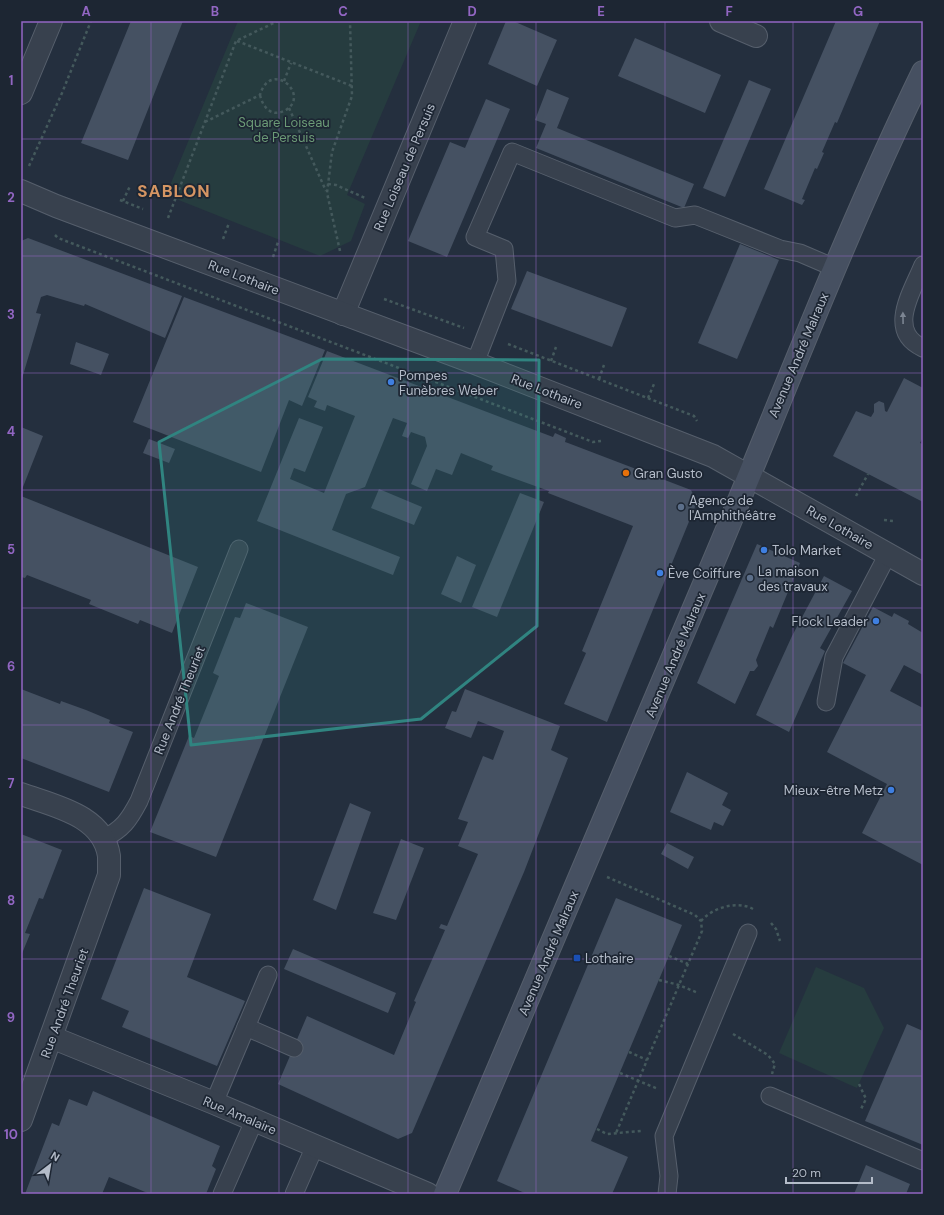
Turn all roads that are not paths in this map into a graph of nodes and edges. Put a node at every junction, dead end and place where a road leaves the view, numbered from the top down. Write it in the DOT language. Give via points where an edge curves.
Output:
graph roads {
  1 [pos="51,21"];
  2 [pos="465,21"];
  3 [pos="721,21"];
  4 [pos="756,36"];
  5 [pos="923,72"];
  6 [pos="21,93"];
  7 [pos="21,191"];
  8 [pos="923,265"];
  9 [pos="836,268"];
  10 [pos="343,314"];
  11 [pos="923,348"];
  12 [pos="475,363"];
  13 [pos="749,474"];
  14 [pos="239,548"];
  15 [pos="888,554"];
  16 [pos="923,574"];
  17 [pos="826,702"];
  18 [pos="21,794"];
  19 [pos="103,839"];
  20 [pos="748,934"];
  21 [pos="268,975"];
  22 [pos="246,1027"];
  23 [pos="51,1038"];
  24 [pos="294,1048"];
  25 [pos="770,1096"];
  26 [pos="214,1104"];
  27 [pos="23,1108"];
  28 [pos="254,1121"];
  29 [pos="315,1146"];
  30 [pos="923,1161"];
  31 [pos="222,1194"];
  32 [pos="294,1194"];
  33 [pos="428,1194"];
  34 [pos="445,1194"];
  35 [pos="667,1194"];
  1 -- 6 [label="street"];
  2 -- 10 [label="street, Rue Loiseau de Persuis"];
  3 -- 4 [label="street"];
  5 -- 9 [label="main road, Avenue André Malraux" via="898,123"];
  7 -- 10 [label="street, Rue Lothaire"];
  11 -- 8 [label="lane, one-way" via="912,343 904,328 903,316"];
  9 -- 12 [label="lane" via="695,215 675,218 512,152 475,237 504,249 507,281"];
  9 -- 13 [label="main road, Avenue André Malraux"];
  10 -- 12 [label="street, Rue Lothaire"];
  12 -- 13 [label="street, Rue Lothaire" via="713,456"];
  13 -- 15 [label="street, Rue Lothaire"];
  13 -- 34 [label="main road, Avenue André Malraux"];
  14 -- 19 [label="lane, Rue André Theuriet" via="140,801 129,820 117,832"];
  15 -- 16 [label="street, Rue Lothaire"];
  15 -- 17 [label="lane" via="834,657"];
  18 -- 19 [label="street, Rue André Theuriet" via="81,816"];
  19 -- 23 [label="street, Rue André Theuriet" via="109,856 109,875"];
  20 -- 35 [label="lane" via="667,1128 664,1145 669,1176"];
  21 -- 22 [label="lane"];
  22 -- 24 [label="lane"];
  22 -- 26 [label="lane"];
  23 -- 26 [label="street, Rue Amalaire"];
  23 -- 27 [label="street, Rue André Theuriet"];
  25 -- 30 [label="lane"];
  26 -- 28 [label="street, Rue Amalaire"];
  28 -- 29 [label="street, Rue Amalaire"];
  28 -- 31 [label="lane"];
  29 -- 32 [label="lane"];
  29 -- 33 [label="street, Rue Amalaire"];
}
